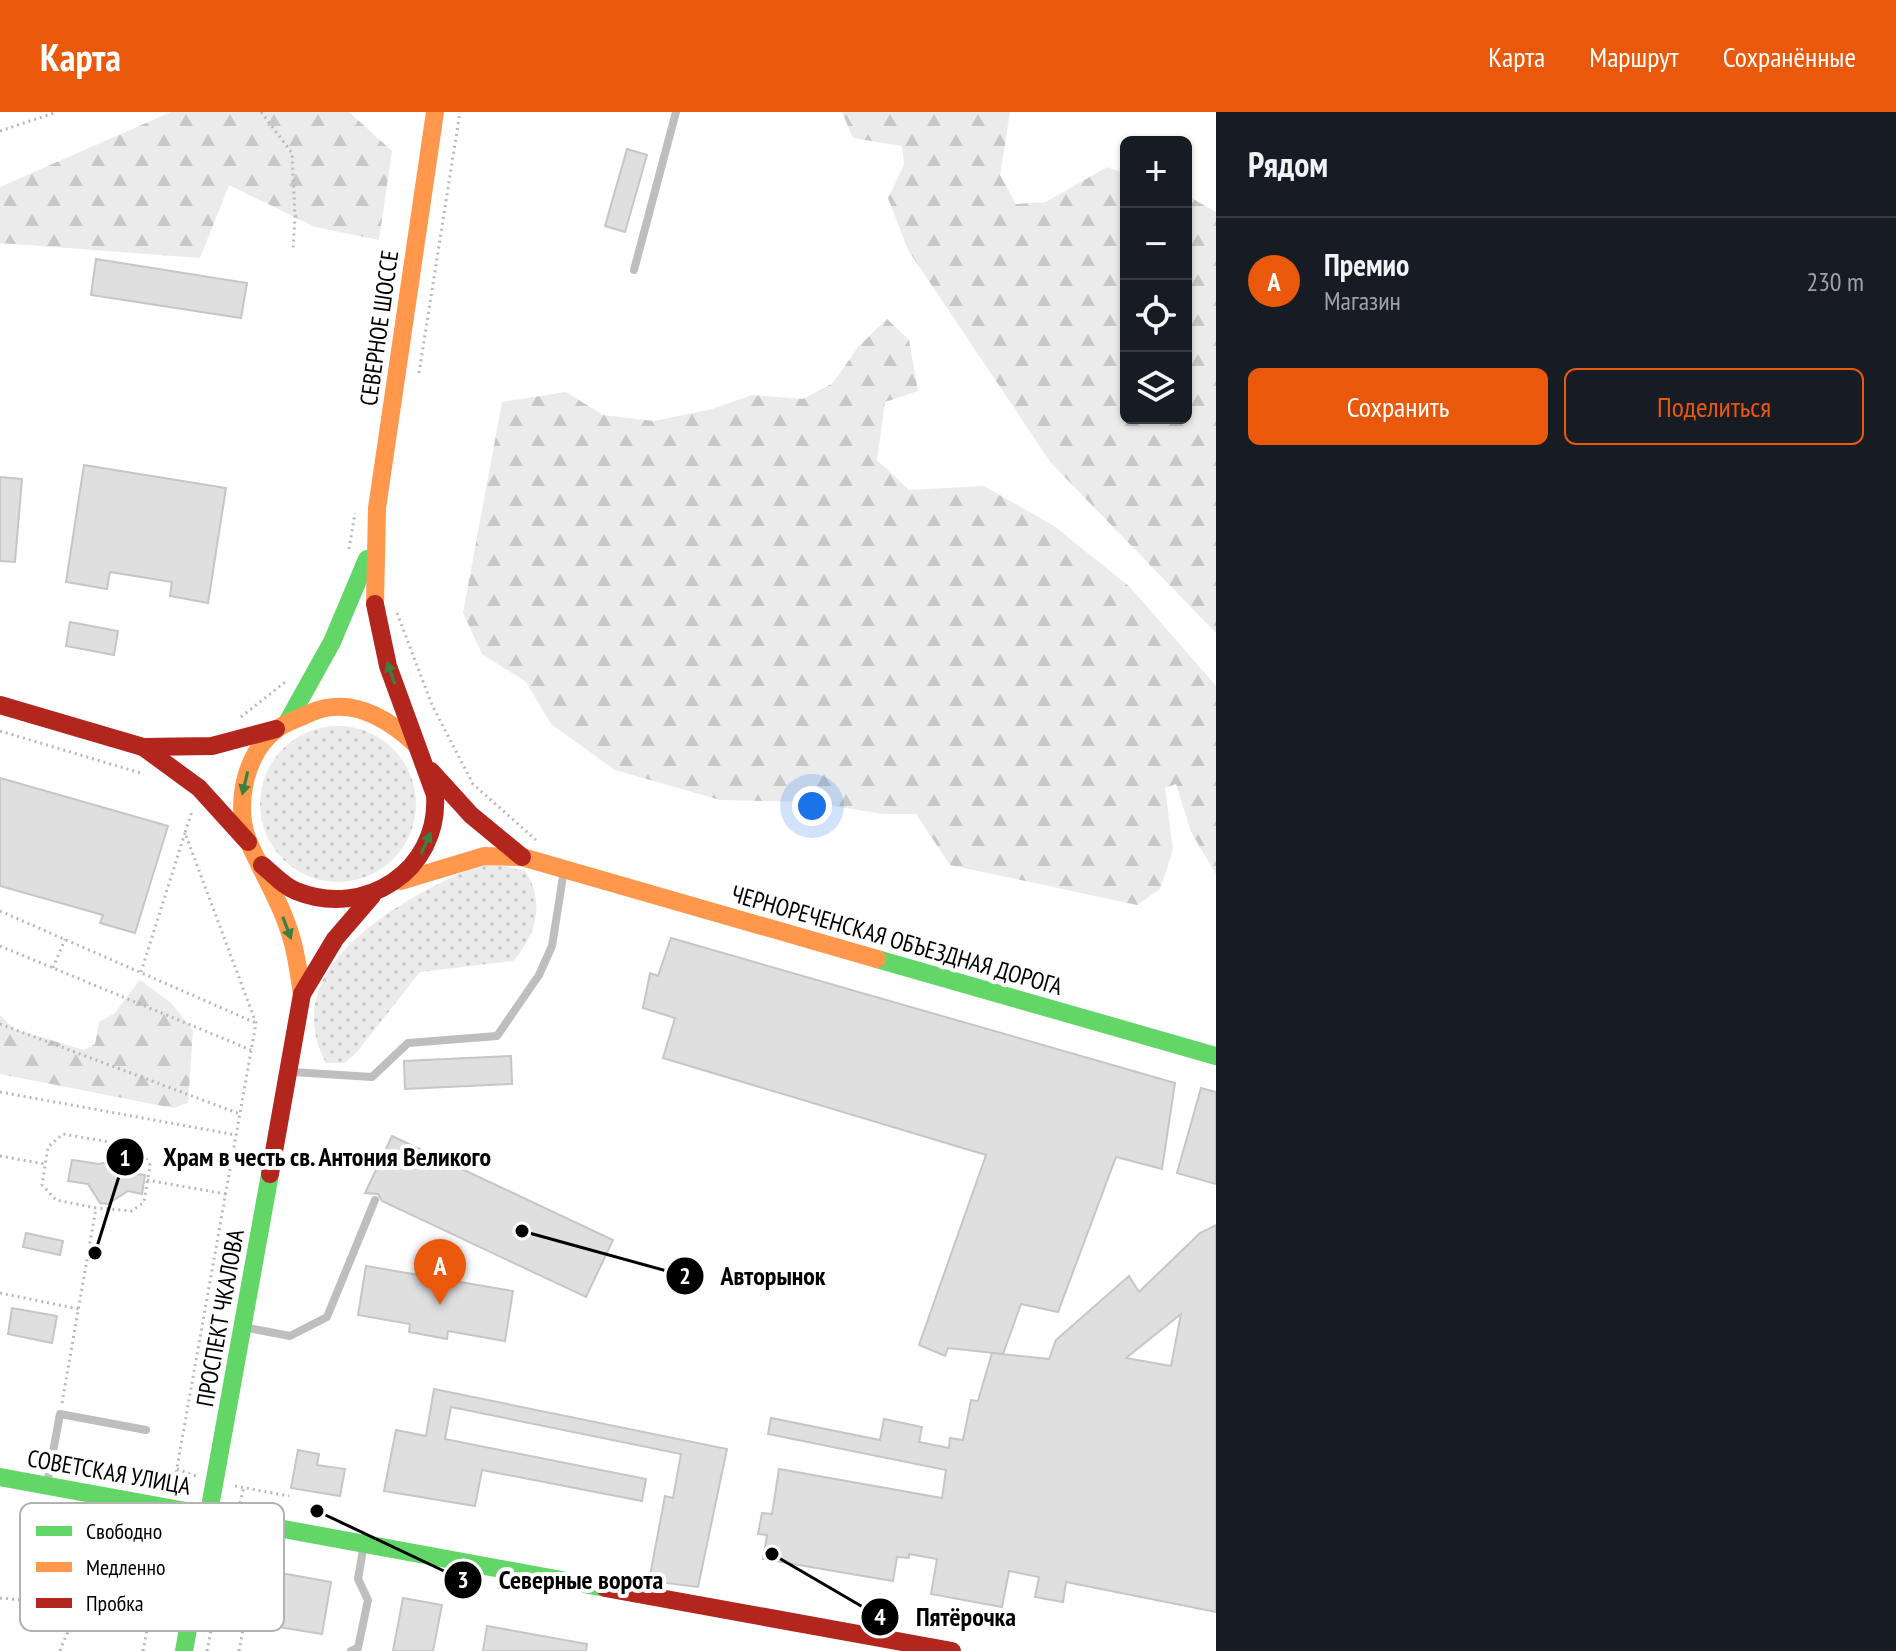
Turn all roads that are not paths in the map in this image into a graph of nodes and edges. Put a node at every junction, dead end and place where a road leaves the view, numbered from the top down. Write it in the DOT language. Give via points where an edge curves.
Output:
graph roads {
  1 [pos="435,112"];
  2 [pos="676,112"];
  3 [pos="634,270"];
  4 [pos="371,551"];
  5 [pos="0,705"];
  6 [pos="282,725"];
  7 [pos="143,747"];
  8 [pos="417,747"];
  9 [pos="431,771"];
  10 [pos="249,844"];
  11 [pos="522,857"];
  12 [pos="262,865"];
  13 [pos="564,869"];
  14 [pos="397,882"];
  15 [pos="372,896"];
  16 [pos="302,994"];
  17 [pos="1216,1056"];
  18 [pos="288,1072"];
  19 [pos="375,1200"];
  20 [pos="243,1327"];
  21 [pos="146,1430"];
  22 [pos="0,1477"];
  23 [pos="47,1485"];
  24 [pos="148,1503"];
  25 [pos="211,1503"];
  26 [pos="284,1528"];
  27 [pos="365,1543"];
  28 [pos="188,1631"];
  29 [pos="912,1647"];
  30 [pos="184,1651"];
  31 [pos="351,1651"];
  32 [pos="952,1651"];
  1 -- 4 [label="main road, СЕВЕРНОЕ ШОССЕ"];
  2 -- 3 [label="lane"];
  4 -- 6 [label="main road" via="332,642"];
  8 -- 4 [label="main road, one-way" via="379,632"];
  5 -- 7 [label="main road"];
  6 -- 7 [label="main road" via="212,746"];
  6 -- 8 [label="main road" via="322,708 358,708 391,722"];
  6 -- 10 [label="main road, one-way" via="250,763 241,803"];
  7 -- 10 [label="main road" via="199,788"];
  8 -- 9 [label="main road"];
  9 -- 11 [label="main road" via="471,815"];
  14 -- 9 [label="main road, one-way" via="419,860 432,832 436,801"];
  10 -- 12 [label="main road"];
  11 -- 13 [label="main road, ЧЕРНОРЕЧЕНСКАЯ ОБЪЕЗДНАЯ ДОРОГА"];
  11 -- 14 [label="main road" via="484,856"];
  12 -- 15 [label="main road" via="293,890 319,898"];
  12 -- 16 [label="main road, one-way" via="292,939"];
  13 -- 17 [label="main road, ЧЕРНОРЕЧЕНСКАЯ ОБЪЕЗДНАЯ ДОРОГА"];
  13 -- 18 [label="lane" via="552,946 539,975 497,1036 408,1043 372,1077"];
  14 -- 15 [label="main road"];
  15 -- 16 [label="main road" via="335,939"];
  16 -- 18 [label="main road, ПРОСПЕКТ ЧКАЛОВА"];
  18 -- 20 [label="main road, ПРОСПЕКТ ЧКАЛОВА"];
  19 -- 20 [label="lane" via="327,1317 290,1336"];
  20 -- 25 [label="main road, ПРОСПЕКТ ЧКАЛОВА"];
  21 -- 23 [label="lane" via="60,1414"];
  22 -- 23 [label="main road, СОВЕТСКАЯ УЛИЦА"];
  23 -- 24 [label="main road, СОВЕТСКАЯ УЛИЦА"];
  26 -- 27 [label="main road, СОВЕТСКАЯ УЛИЦА"];
  27 -- 29 [label="main road, СОВЕТСКАЯ УЛИЦА"];
  27 -- 31 [label="lane" via="358,1579 368,1600 358,1648"];
  28 -- 30 [label="main road, ПРОСПЕКТ ЧКАЛОВА"];
  29 -- 32 [label="main road, СОВЕТСКАЯ УЛИЦА"];
}
